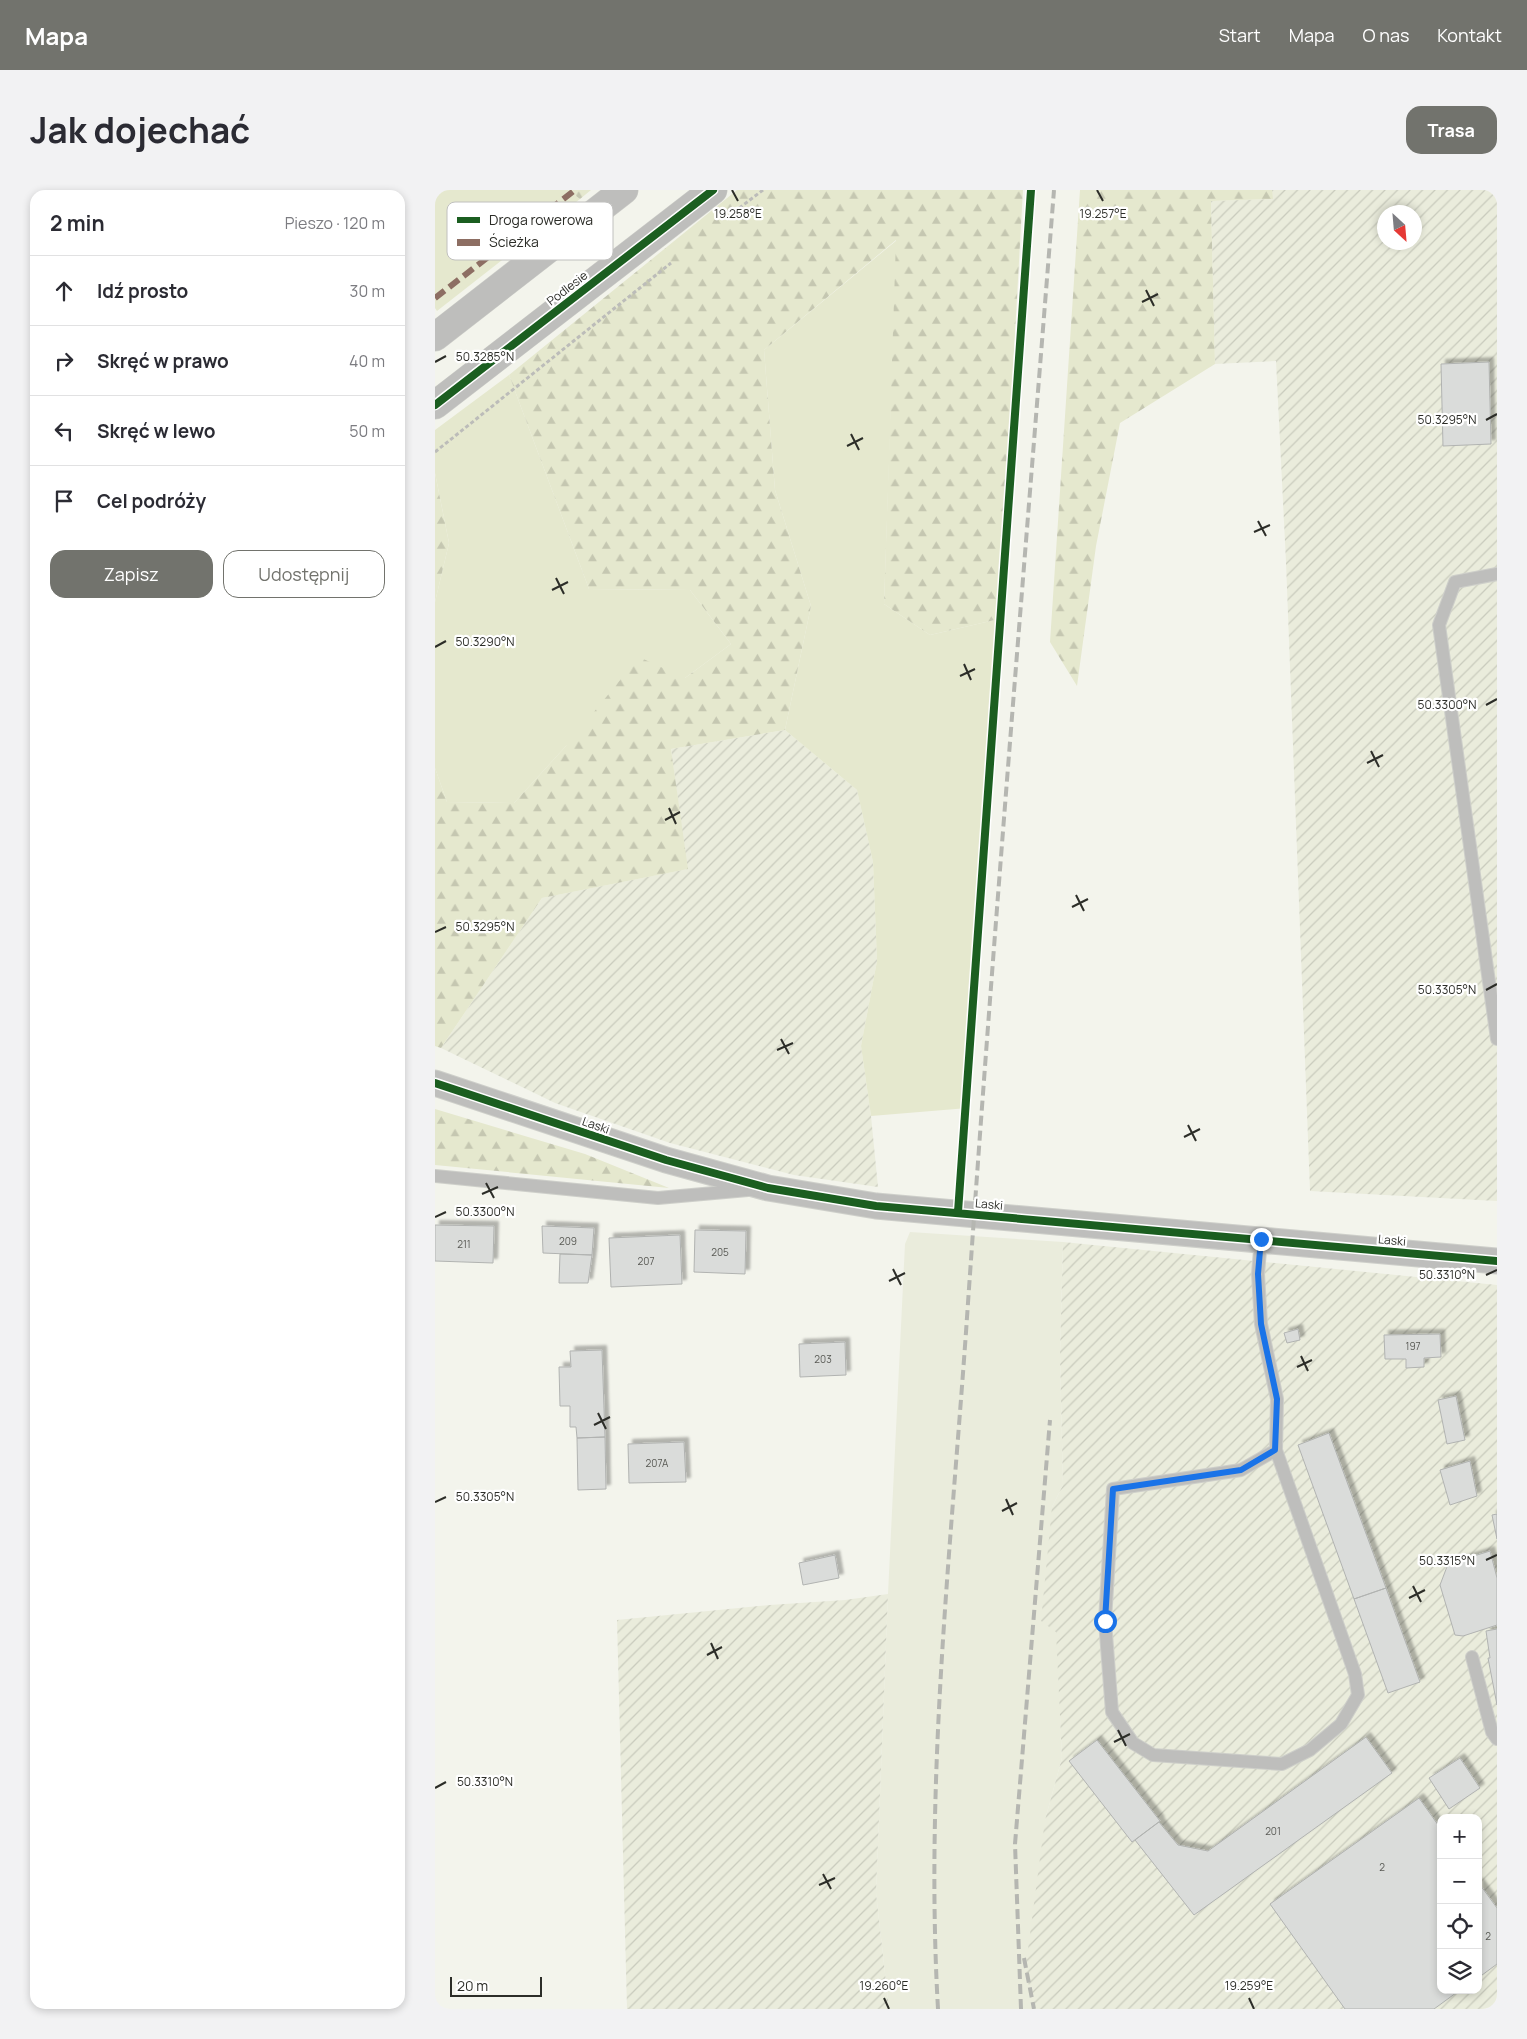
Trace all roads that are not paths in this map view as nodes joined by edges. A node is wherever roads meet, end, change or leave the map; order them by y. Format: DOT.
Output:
graph roads {
  1 [pos="624,190"];
  2 [pos="713,190"];
  3 [pos="609,202"];
  4 [pos="534,260"];
  5 [pos="435,337"];
  6 [pos="435,404"];
  7 [pos="1497,574"];
  8 [pos="1497,1039"];
  9 [pos="435,1083"];
  10 [pos="435,1176"];
  11 [pos="768,1188"];
  12 [pos="1261,1239"];
  13 [pos="1497,1261"];
  14 [pos="1275,1450"];
  15 [pos="1471,1657"];
  16 [pos="1497,1739"];
  1 -- 3 [label="street"];
  2 -- 6 [label="street, Podlesie"];
  4 -- 5 [label="street"];
  7 -- 8 [label="lane"];
  9 -- 11 [label="street, Laski"];
  10 -- 11 [label="lane"];
  11 -- 12 [label="street, Laski"];
  12 -- 13 [label="street, Laski"];
  12 -- 14 [label="lane"];
  14 -- 14 [label="lane"];
  15 -- 16 [label="lane"];
}
